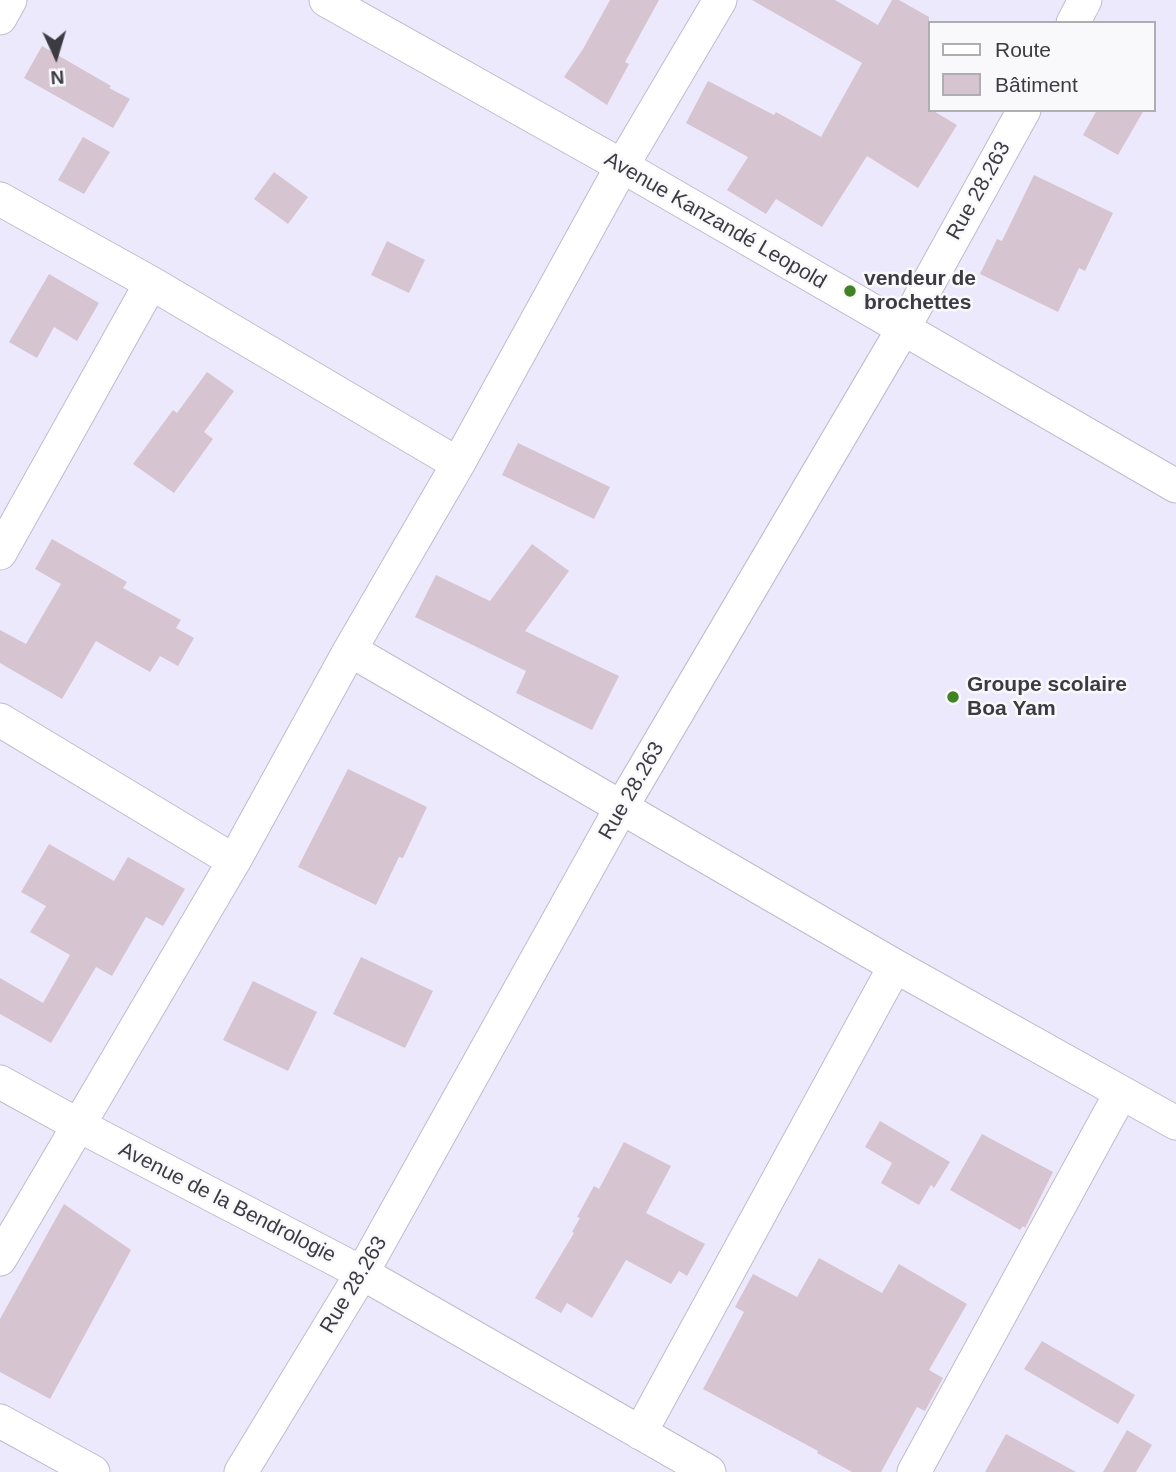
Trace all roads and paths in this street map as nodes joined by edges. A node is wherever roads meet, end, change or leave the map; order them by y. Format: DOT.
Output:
graph roads {
  1 [pos="10,0"];
  2 [pos="326,0"];
  3 [pos="720,0"];
  4 [pos="1085,0"];
  5 [pos="0,18"];
  6 [pos="1074,21"];
  7 [pos="1023,112"];
  8 [pos="622,166"];
  9 [pos="0,199"];
  10 [pos="151,283"];
  11 [pos="903,329"];
  12 [pos="458,464"];
  13 [pos="1176,486"];
  14 [pos="0,553"];
  15 [pos="350,650"];
  16 [pos="0,720"];
  17 [pos="621,808"];
  18 [pos="233,861"];
  19 [pos="895,967"];
  20 [pos="0,1082"];
  21 [pos="1121,1093"];
  22 [pos="1176,1123"];
  23 [pos="78,1125"];
  24 [pos="0,1259"];
  25 [pos="362,1273"];
  26 [pos="0,1421"];
  27 [pos="640,1433"];
  28 [pos="93,1472"];
  29 [pos="241,1472"];
  30 [pos="709,1472"];
  31 [pos="914,1472"];
  1 -- 5 [label="street"];
  2 -- 8 [label="street, Avenue Kanzandé Leopold"];
  3 -- 8 [label="street"];
  4 -- 6 [label="street"];
  7 -- 11 [label="street, Rue 28.263"];
  8 -- 11 [label="street, Avenue Kanzandé Leopold"];
  8 -- 12 [label="street"];
  9 -- 10 [label="street"];
  10 -- 12 [label="street"];
  10 -- 14 [label="street"];
  11 -- 13 [label="street, Avenue Kanzandé Leopold"];
  11 -- 17 [label="street, Rue 28.263"];
  12 -- 15 [label="street"];
  15 -- 17 [label="street"];
  15 -- 18 [label="street"];
  16 -- 18 [label="street"];
  17 -- 19 [label="street"];
  17 -- 25 [label="street, Rue 28.263"];
  18 -- 23 [label="street"];
  19 -- 21 [label="street"];
  19 -- 27 [label="street"];
  20 -- 23 [label="street, Avenue de la Bendrologie"];
  21 -- 22 [label="street"];
  21 -- 31 [label="street"];
  23 -- 24 [label="street"];
  23 -- 25 [label="street, Avenue de la Bendrologie"];
  25 -- 27 [label="street, Avenue de la Bendrologie"];
  25 -- 29 [label="street, Rue 28.263"];
  26 -- 28 [label="street"];
  27 -- 30 [label="street, Avenue de la Bendrologie"];
}
